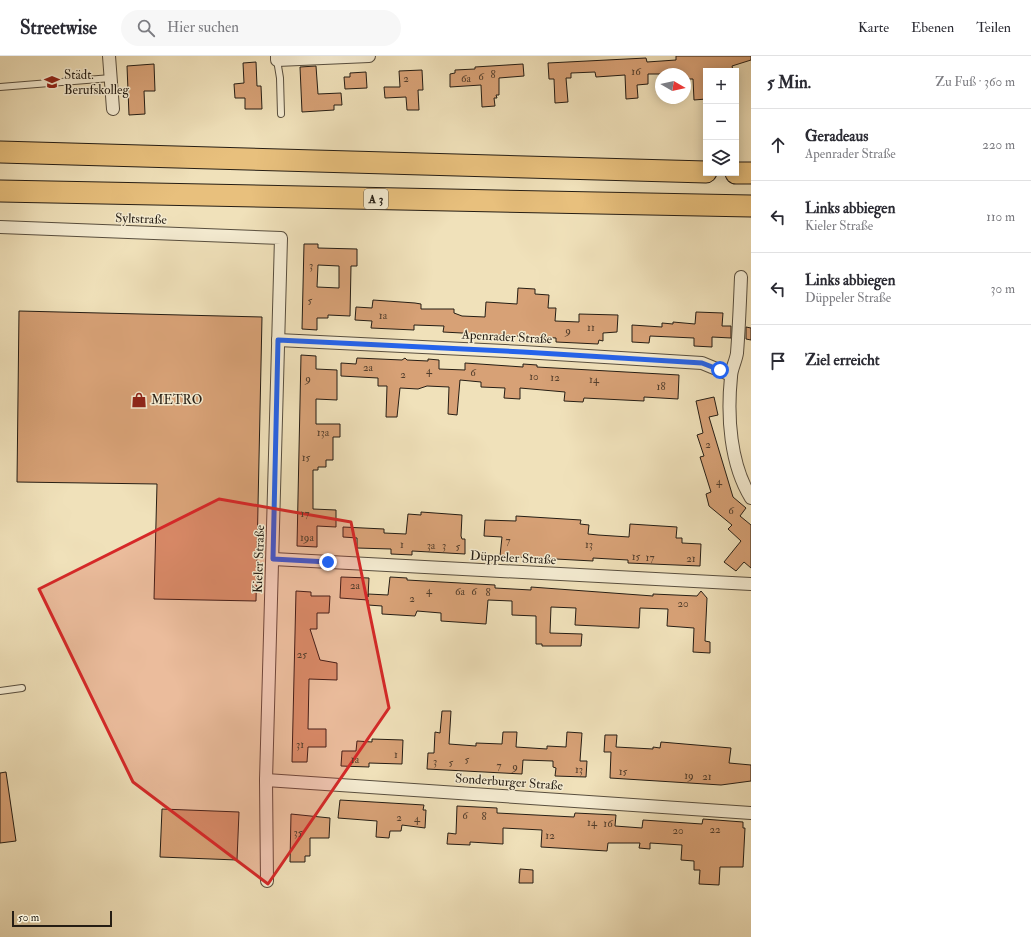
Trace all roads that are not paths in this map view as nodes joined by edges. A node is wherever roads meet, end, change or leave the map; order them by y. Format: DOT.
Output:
graph roads {
  1 [pos="109,56"];
  2 [pos="368,56"];
  3 [pos="277,58"];
  4 [pos="111,78"];
  5 [pos="0,87"];
  6 [pos="113,110"];
  7 [pos="281,114"];
  8 [pos="0,152"];
  9 [pos="703,172"];
  10 [pos="739,173"];
  11 [pos="751,173"];
  12 [pos="0,191"];
  13 [pos="751,206"];
  14 [pos="0,227"];
  15 [pos="281,238"];
  16 [pos="741,277"];
  17 [pos="278,340"];
  18 [pos="730,375"];
  19 [pos="751,498"];
  20 [pos="273,559"];
  21 [pos="751,584"];
  22 [pos="22,688"];
  23 [pos="0,691"];
  24 [pos="266,780"];
  25 [pos="751,813"];
  26 [pos="267,881"];
  1 -- 4 [label="street"];
  2 -- 3 [label="street"];
  3 -- 7 [label="lane"];
  4 -- 5 [label="lane"];
  4 -- 6 [label="street"];
  8 -- 9 [label="highway"];
  10 -- 11 [label="highway"];
  12 -- 13 [label="highway, A 3"];
  14 -- 15 [label="street, Syltstraße"];
  15 -- 17 [label="street, Kieler Straße"];
  16 -- 18 [label="street"];
  17 -- 18 [label="street, Apenrader Straße"];
  17 -- 20 [label="street, Kieler Straße"];
  18 -- 19 [label="street"];
  20 -- 21 [label="street, Düppeler Straße"];
  20 -- 24 [label="street, Kieler Straße"];
  22 -- 23 [label="lane"];
  24 -- 25 [label="street, Sonderburger Straße"];
  24 -- 26 [label="street, Kieler Straße"];
}
